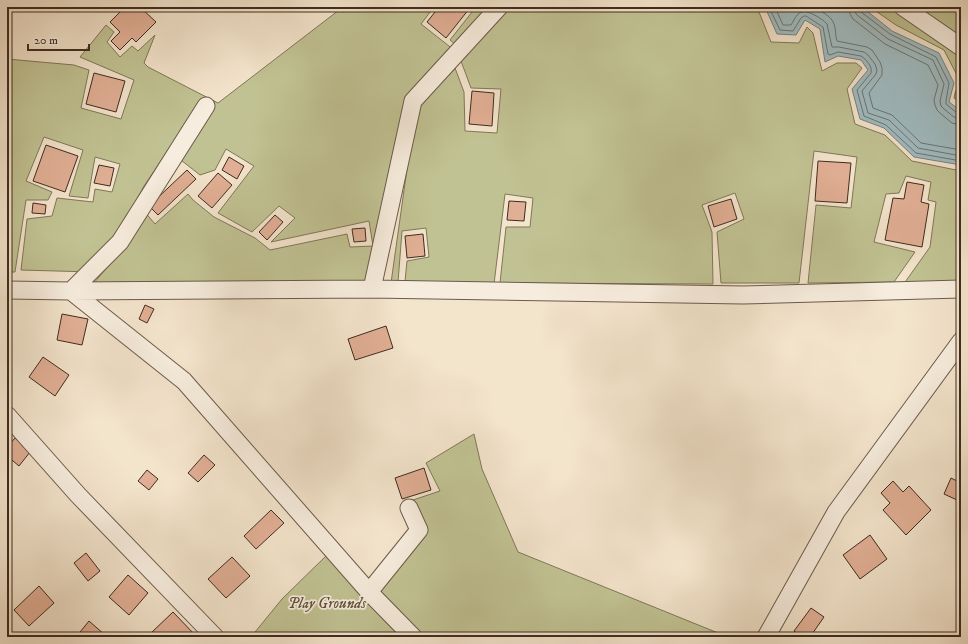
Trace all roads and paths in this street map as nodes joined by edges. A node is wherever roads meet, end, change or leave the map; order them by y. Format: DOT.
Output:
graph roads {
  1 [pos="499,7"];
  2 [pos="903,7"];
  3 [pos="961,47"];
  4 [pos="206,106"];
  5 [pos="372,289"];
  6 [pos="961,289"];
  7 [pos="7,290"];
  8 [pos="71,291"];
  9 [pos="961,341"];
  10 [pos="7,415"];
  11 [pos="409,508"];
  12 [pos="369,592"];
  13 [pos="215,637"];
  14 [pos="413,637"];
  15 [pos="766,637"];
  1 -- 5 [label="street"];
  2 -- 3 [label="street"];
  4 -- 8 [label="street"];
  5 -- 6 [label="street"];
  5 -- 8 [label="street"];
  7 -- 8 [label="street"];
  8 -- 12 [label="street"];
  9 -- 15 [label="street"];
  10 -- 13 [label="street"];
  11 -- 12 [label="street"];
  12 -- 14 [label="street"];
}
